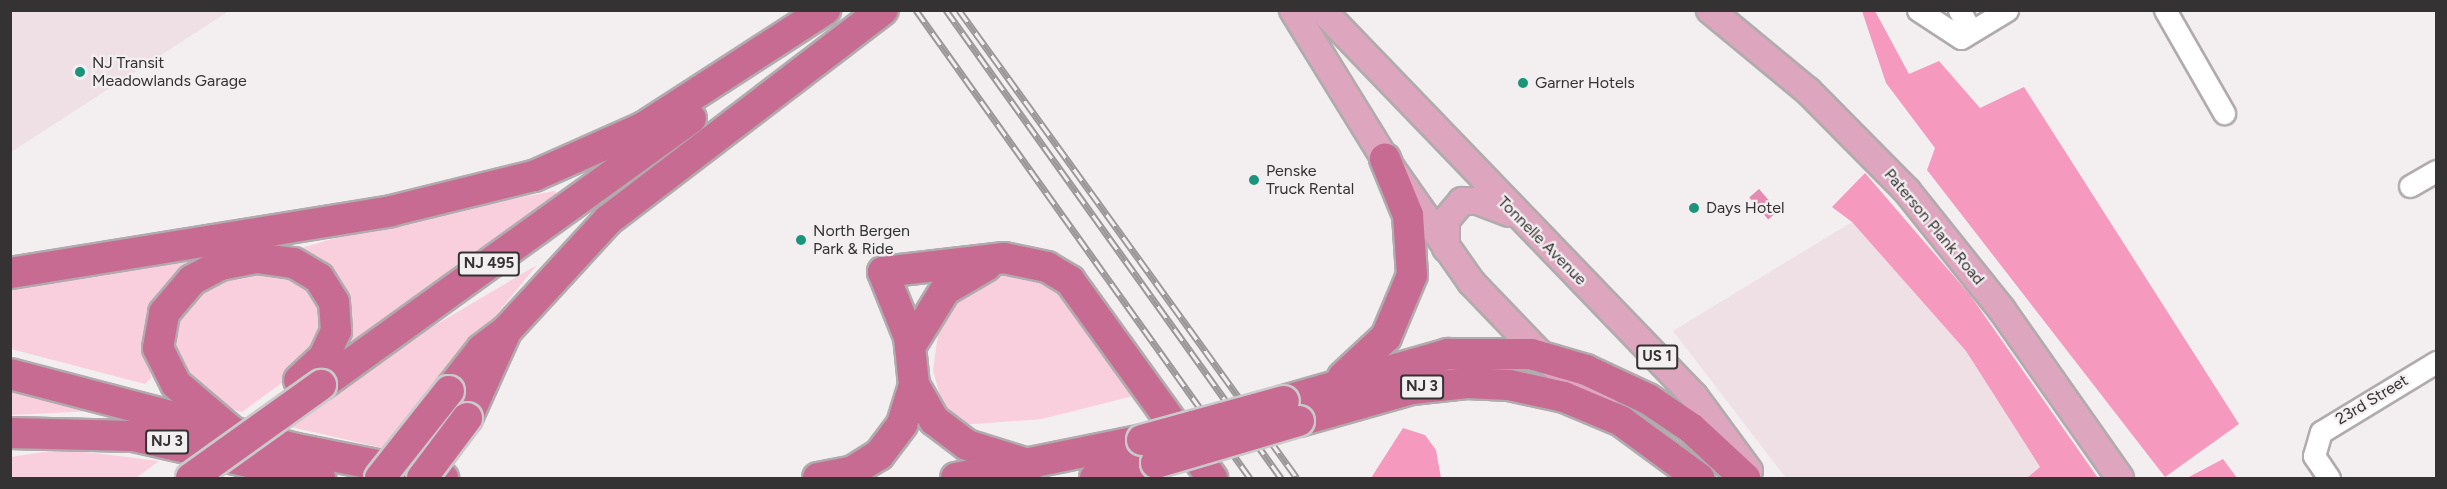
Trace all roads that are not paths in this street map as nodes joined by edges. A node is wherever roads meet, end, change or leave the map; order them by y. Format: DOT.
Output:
graph roads {
  1 [pos="825,10"];
  2 [pos="883,10"];
  3 [pos="1293,10"];
  4 [pos="1322,10"];
  5 [pos="1332,10"];
  6 [pos="1710,10"];
  7 [pos="1918,10"];
  8 [pos="1959,10"];
  9 [pos="2007,10"];
  10 [pos="2165,10"];
  11 [pos="1971,31"];
  12 [pos="1350,42"];
  13 [pos="2224,113"];
  14 [pos="658,146"];
  15 [pos="1385,159"];
  16 [pos="2436,171"];
  17 [pos="2410,186"];
  18 [pos="1518,217"];
  19 [pos="1446,248"];
  20 [pos="1004,258"];
  21 [pos="10,273"];
  22 [pos="887,280"];
  23 [pos="937,300"];
  24 [pos="910,347"];
  25 [pos="1542,356"];
  26 [pos="2436,362"];
  27 [pos="10,374"];
  28 [pos="310,382"];
  29 [pos="914,385"];
  30 [pos="461,402"];
  31 [pos="1298,405"];
  32 [pos="1621,421"];
  33 [pos="230,430"];
  34 [pos="10,433"];
  35 [pos="1149,451"];
  36 [pos="1031,465"];
  37 [pos="180,478"];
  38 [pos="191,478"];
  39 [pos="320,478"];
  40 [pos="380,478"];
  41 [pos="403,478"];
  42 [pos="422,478"];
  43 [pos="443,478"];
  44 [pos="818,478"];
  45 [pos="956,478"];
  46 [pos="1095,478"];
  47 [pos="1212,478"];
  48 [pos="1699,478"];
  49 [pos="1745,478"];
  50 [pos="1755,478"];
  51 [pos="2120,478"];
  52 [pos="2328,478"];
  1 -- 14 [label="highway"];
  2 -- 14 [label="highway, NJ 495"];
  3 -- 15 [label="main road"];
  4 -- 12 [label="main road, Tonnelle Avenue / US 1"];
  5 -- 12 [label="main road"];
  6 -- 51 [label="main road, Paterson Plank Road"];
  7 -- 11 [label="street"];
  8 -- 11 [label="street"];
  9 -- 11 [label="street"];
  10 -- 13 [label="street"];
  12 -- 18 [label="main road, Tonnelle Avenue / US 1"];
  14 -- 21 [label="highway"];
  14 -- 28 [label="highway, NJ 495"];
  14 -- 30 [label="highway, NJ 495"];
  15 -- 19 [label="main road"];
  15 -- 31 [label="highway"];
  16 -- 17 [label="street"];
  18 -- 19 [label="main road"];
  18 -- 50 [label="main road, Tonnelle Avenue / US 1"];
  19 -- 25 [label="main road"];
  20 -- 22 [label="highway"];
  20 -- 23 [label="highway"];
  20 -- 47 [label="highway"];
  22 -- 23 [label="highway"];
  22 -- 24 [label="highway"];
  23 -- 24 [label="highway"];
  24 -- 29 [label="highway"];
  25 -- 31 [label="highway, NJ 3"];
  25 -- 32 [label="main road"];
  25 -- 49 [label="highway, NJ 3"];
  26 -- 52 [label="street, 23rd Street"];
  27 -- 33 [label="highway, NJ 3"];
  28 -- 33 [label="highway"];
  28 -- 37 [label="highway"];
  28 -- 38 [label="highway, NJ 495, bridge"];
  29 -- 36 [label="highway"];
  29 -- 44 [label="highway"];
  30 -- 40 [label="highway, bridge"];
  30 -- 41 [label="highway"];
  30 -- 42 [label="highway, bridge"];
  31 -- 32 [label="highway, NJ 3"];
  31 -- 35 [label="highway, NJ 3, bridge"];
  32 -- 48 [label="highway"];
  33 -- 43 [label="highway, NJ 3"];
  34 -- 39 [label="highway, NJ 3"];
  35 -- 36 [label="highway, NJ 3"];
  35 -- 46 [label="highway, NJ 3"];
  36 -- 45 [label="highway, NJ 3"];
}
